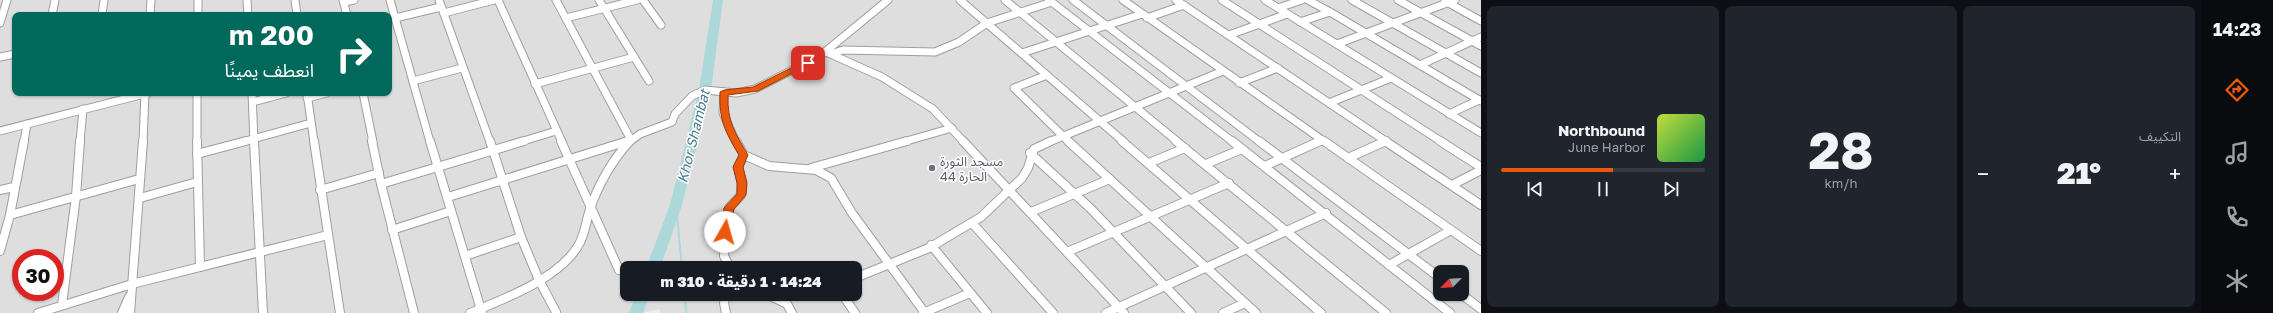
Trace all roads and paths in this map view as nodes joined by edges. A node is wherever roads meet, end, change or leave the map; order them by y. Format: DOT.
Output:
graph roads {
  1 [pos="7,0"];
  2 [pos="55,0"];
  3 [pos="104,0"];
  4 [pos="151,0"];
  5 [pos="198,0"];
  6 [pos="247,0"];
  7 [pos="295,0"];
  8 [pos="354,0"];
  9 [pos="390,0"];
  10 [pos="494,0"];
  11 [pos="498,0"];
  12 [pos="556,0"];
  13 [pos="598,0"];
  14 [pos="637,0"];
  15 [pos="643,0"];
  16 [pos="888,0"];
  17 [pos="960,0"];
  18 [pos="1005,0"];
  19 [pos="1123,0"];
  20 [pos="1176,0"];
  21 [pos="1222,0"];
  22 [pos="1265,0"];
  23 [pos="1302,0"];
  24 [pos="1308,0"];
  25 [pos="1352,0"];
  26 [pos="1398,0"];
  27 [pos="1455,0"];
  28 [pos="344,1"];
  29 [pos="1074,1"];
  30 [pos="1444,1"];
  31 [pos="1053,3"];
  32 [pos="1184,5"];
  33 [pos="441,7"];
  34 [pos="603,8"];
  35 [pos="1278,8"];
  36 [pos="53,12"];
  37 [pos="102,12"];
  38 [pos="150,12"];
  39 [pos="198,12"];
  40 [pos="248,12"];
  41 [pos="297,12"];
  42 [pos="346,12"];
  43 [pos="1020,12"];
  44 [pos="1330,12"];
  45 [pos="1420,12"];
  46 [pos="1287,14"];
  47 [pos="1145,16"];
  48 [pos="395,18"];
  49 [pos="566,18"];
  50 [pos="1,19"];
  51 [pos="1481,21"];
  52 [pos="1300,22"];
  53 [pos="1392,22"];
  54 [pos="986,23"];
  55 [pos="1259,24"];
  56 [pos="661,25"];
  57 [pos="1106,26"];
  58 [pos="1089,31"];
  59 [pos="1365,33"];
  60 [pos="1229,36"];
  61 [pos="1481,37"];
  62 [pos="1472,41"];
  63 [pos="1056,42"];
  64 [pos="1337,44"];
  65 [pos="1481,46"];
  66 [pos="828,53"];
  67 [pos="1022,53"];
  68 [pos="1447,53"];
  69 [pos="12,55"];
  70 [pos="0,57"];
  71 [pos="634,57"];
  72 [pos="1420,65"];
  73 [pos="462,68"];
  74 [pos="592,68"];
  75 [pos="1278,68"];
  76 [pos="1223,71"];
  77 [pos="1481,73"];
  78 [pos="1047,75"];
  79 [pos="1391,78"];
  80 [pos="413,81"];
  81 [pos="649,81"];
  82 [pos="1239,82"];
  83 [pos="535,84"];
  84 [pos="1186,86"];
  85 [pos="1361,90"];
  86 [pos="724,92"];
  87 [pos="1168,93"];
  88 [pos="134,96"];
  89 [pos="146,96"];
  90 [pos="197,96"];
  91 [pos="307,96"];
  92 [pos="364,96"];
  93 [pos="253,97"];
  94 [pos="1480,101"];
  95 [pos="1329,102"];
  96 [pos="1134,106"];
  97 [pos="83,109"];
  98 [pos="1450,114"];
  99 [pos="1099,120"];
  100 [pos="310,123"];
  101 [pos="27,124"];
  102 [pos="952,128"];
  103 [pos="0,131"];
  104 [pos="556,131"];
  105 [pos="1481,134"];
  106 [pos="1062,136"];
  107 [pos="254,139"];
  108 [pos="631,140"];
  109 [pos="1322,140"];
  110 [pos="1386,141"];
  111 [pos="1185,148"];
  112 [pos="1242,148"];
  113 [pos="492,151"];
  114 [pos="1030,153"];
  115 [pos="197,154"];
  116 [pos="744,155"];
  117 [pos="1284,158"];
  118 [pos="1348,158"];
  119 [pos="569,159"];
  120 [pos="1149,163"];
  121 [pos="1206,164"];
  122 [pos="1265,166"];
  123 [pos="438,167"];
  124 [pos="808,169"];
  125 [pos="1481,169"];
  126 [pos="379,173"];
  127 [pos="1110,178"];
  128 [pos="139,179"];
  129 [pos="504,180"];
  130 [pos="197,182"];
  131 [pos="1229,183"];
  132 [pos="381,184"];
  133 [pos="1452,185"];
  134 [pos="14,187"];
  135 [pos="0,190"];
  136 [pos="320,190"];
  137 [pos="1009,190"];
  138 [pos="1074,194"];
  139 [pos="76,196"];
  140 [pos="448,197"];
  141 [pos="140,198"];
  142 [pos="1191,199"];
  143 [pos="1481,205"];
  144 [pos="590,206"];
  145 [pos="451,211"];
  146 [pos="1031,212"];
  147 [pos="1326,213"];
  148 [pos="10,215"];
  149 [pos="1152,217"];
  150 [pos="974,224"];
  151 [pos="392,230"];
  152 [pos="1451,230"];
  153 [pos="1287,232"];
  154 [pos="1112,233"];
  155 [pos="328,235"];
  156 [pos="521,237"];
  157 [pos="931,245"];
  158 [pos="1248,249"];
  159 [pos="0,250"];
  160 [pos="1481,251"];
  161 [pos="1067,252"];
  162 [pos="261,253"];
  163 [pos="1409,254"];
  164 [pos="465,256"];
  165 [pos="726,261"];
  166 [pos="890,264"];
  167 [pos="1388,265"];
  168 [pos="200,267"];
  169 [pos="1207,267"];
  170 [pos="619,270"];
  171 [pos="1433,273"];
  172 [pos="862,275"];
  173 [pos="539,280"];
  174 [pos="132,287"];
  175 [pos="1164,287"];
  176 [pos="970,293"];
  177 [pos="1469,300"];
  178 [pos="724,301"];
  179 [pos="781,301"];
  180 [pos="847,301"];
  181 [pos="1245,303"];
  182 [pos="62,305"];
  183 [pos="1481,309"];
  184 [pos="1121,310"];
  185 [pos="481,311"];
  186 [pos="556,312"];
  187 [pos="38,313"];
  188 [pos="122,313"];
  189 [pos="130,313"];
  190 [pos="263,313"];
  191 [pos="340,313"];
  192 [pos="414,313"];
  193 [pos="470,313"];
  194 [pos="726,313"];
  195 [pos="792,313"];
  196 [pos="855,313"];
  197 [pos="924,313"];
  198 [pos="987,313"];
  199 [pos="1053,313"];
  200 [pos="1106,313"];
  201 [pos="1191,313"];
  202 [pos="1223,313"];
  203 [pos="1256,313"];
  204 [pos="1321,313"];
  205 [pos="1386,313"];
  206 [pos="1450,313"];
  1 -- 50 [label="street"];
  2 -- 36 [label="street"];
  3 -- 37 [label="street"];
  4 -- 38 [label="street"];
  5 -- 39 [label="street"];
  6 -- 40 [label="street"];
  7 -- 41 [label="street"];
  8 -- 28 [label="street"];
  9 -- 48 [label="street"];
  10 -- 33 [label="street"];
  11 -- 83 [label="street"];
  12 -- 49 [label="street"];
  13 -- 34 [label="street"];
  14 -- 34 [label="street"];
  15 -- 56 [label="street"];
  16 -- 66 [label="street"];
  17 -- 54 [label="street"];
  18 -- 43 [label="street"];
  19 -- 47 [label="street"];
  20 -- 32 [label="street"];
  21 -- 55 [label="street"];
  22 -- 35 [label="street"];
  23 -- 35 [label="street"];
  24 -- 44 [label="street"];
  25 -- 53 [label="street"];
  26 -- 45 [label="street"];
  27 -- 30 [label="street"];
  28 -- 42 [label="street"];
  29 -- 31 [label="street"];
  29 -- 57 [label="street"];
  30 -- 45 [label="street"];
  30 -- 51 [label="street"];
  31 -- 43 [label="street"];
  31 -- 58 [label="street"];
  32 -- 47 [label="street"];
  32 -- 60 [label="street"];
  33 -- 48 [label="street"];
  33 -- 73 [label="street"];
  34 -- 49 [label="street"];
  34 -- 71 [label="street"];
  35 -- 46 [label="street"];
  43 -- 54 [label="street"];
  43 -- 63 [label="street"];
  44 -- 52 [label="street"];
  44 -- 59 [label="street"];
  45 -- 53 [label="street"];
  45 -- 62 [label="street"];
  46 -- 52 [label="street"];
  46 -- 55 [label="street"];
  47 -- 57 [label="street"];
  47 -- 76 [label="street"];
  48 -- 80 [label="street"];
  49 -- 74 [label="street"];
  52 -- 64 [label="street"];
  53 -- 59 [label="street"];
  53 -- 68 [label="street"];
  54 -- 66 [label="street"];
  54 -- 67 [label="street"];
  55 -- 60 [label="street"];
  55 -- 85 [label="street"];
  57 -- 58 [label="street"];
  57 -- 84 [label="street"];
  58 -- 63 [label="street"];
  58 -- 87 [label="street"];
  59 -- 64 [label="street"];
  59 -- 72 [label="street"];
  60 -- 75 [label="street"];
  61 -- 62 [label="street"];
  62 -- 65 [label="street"];
  62 -- 68 [label="street"];
  63 -- 67 [label="street"];
  63 -- 96 [label="street"];
  64 -- 79 [label="street"];
  66 -- 86 [label="street"];
  66 -- 102 [label="street"];
  67 -- 78 [label="street"];
  68 -- 72 [label="street"];
  68 -- 77 [label="street"];
  69 -- 70 [label="street"];
  71 -- 74 [label="street"];
  71 -- 81 [label="street"];
  72 -- 94 [label="street"];
  73 -- 80 [label="street"];
  73 -- 113 [label="street"];
  74 -- 83 [label="street"];
  74 -- 108 [label="street"];
  75 -- 82 [label="street"];
  75 -- 95 [label="street"];
  76 -- 82 [label="street"];
  76 -- 84 [label="street"];
  78 -- 99 [label="street"];
  78 -- 106 [label="street"];
  79 -- 85 [label="street"];
  79 -- 98 [label="street"];
  80 -- 123 [label="street"];
  82 -- 109 [label="street"];
  83 -- 104 [label="street"];
  84 -- 87 [label="street"];
  84 -- 117 [label="street"];
  85 -- 95 [label="street"];
  85 -- 125 [label="street"];
  86 -- 108 [label="street"];
  86 -- 116 [label="street"];
  87 -- 96 [label="street"];
  87 -- 112 [label="street"];
  88 -- 97 [label="street"];
  89 -- 128 [label="street"];
  90 -- 115 [label="street"];
  91 -- 100 [label="street"];
  92 -- 126 [label="street"];
  93 -- 107 [label="street"];
  94 -- 98 [label="street"];
  95 -- 110 [label="street"];
  96 -- 99 [label="street"];
  96 -- 111 [label="street"];
  97 -- 101 [label="street"];
  97 -- 139 [label="street"];
  98 -- 105 [label="street"];
  99 -- 106 [label="street"];
  99 -- 120 [label="street"];
  100 -- 107 [label="street"];
  100 -- 136 [label="street"];
  101 -- 103 [label="street"];
  101 -- 134 [label="street"];
  102 -- 124 [label="street"];
  102 -- 137 [label="street"];
  104 -- 113 [label="street"];
  104 -- 119 [label="street"];
  106 -- 114 [label="street"];
  106 -- 127 [label="street"];
  107 -- 115 [label="street"];
  107 -- 162 [label="street"];
  108 -- 119 [label="street"];
  108 -- 144 [label="street"];
  109 -- 117 [label="street"];
  109 -- 118 [label="street"];
  110 -- 118 [label="street"];
  110 -- 133 [label="street"];
  111 -- 120 [label="street"];
  111 -- 121 [label="street"];
  112 -- 121 [label="street"];
  112 -- 122 [label="street"];
  113 -- 123 [label="street"];
  113 -- 129 [label="street"];
  114 -- 137 [label="street"];
  114 -- 138 [label="street"];
  115 -- 130 [label="street"];
  116 -- 124 [label="street"];
  116 -- 165 [label="street"];
  117 -- 122 [label="street"];
  117 -- 163 [label="street"];
  118 -- 152 [label="street"];
  119 -- 129 [label="street"];
  119 -- 144 [label="street"];
  120 -- 142 [label="street"];
  121 -- 131 [label="street"];
  122 -- 147 [label="street"];
  123 -- 132 [label="street"];
  123 -- 140 [label="street"];
  124 -- 166 [label="street"];
  125 -- 133 [label="street"];
  126 -- 132 [label="street"];
  126 -- 136 [label="street"];
  127 -- 138 [label="street"];
  127 -- 149 [label="street"];
  128 -- 139 [label="street"];
  128 -- 141 [label="street"];
  129 -- 140 [label="street"];
  129 -- 156 [label="street"];
  130 -- 141 [label="street"];
  130 -- 168 [label="street"];
  131 -- 142 [label="street"];
  131 -- 153 [label="street"];
  132 -- 151 [label="street"];
  133 -- 143 [label="street"];
  134 -- 135 [label="street"];
  134 -- 148 [label="street"];
  136 -- 155 [label="street"];
  137 -- 146 [label="street"];
  137 -- 150 [label="street"];
  138 -- 146 [label="street"];
  138 -- 154 [label="street"];
  139 -- 148 [label="street"];
  139 -- 182 [label="street"];
  140 -- 145 [label="street"];
  141 -- 174 [label="street"];
  142 -- 149 [label="street"];
  142 -- 158 [label="street"];
  144 -- 170 [label="street"];
  144 -- 173 [label="street"];
  145 -- 151 [label="street"];
  145 -- 164 [label="street"];
  146 -- 161 [label="street"];
  147 -- 153 [label="street"];
  147 -- 167 [label="street"];
  148 -- 159 [label="street"];
  149 -- 154 [label="street"];
  149 -- 169 [label="street"];
  150 -- 157 [label="street"];
  150 -- 199 [label="street"];
  151 -- 192 [label="street"];
  152 -- 160 [label="street"];
  152 -- 163 [label="street"];
  153 -- 158 [label="street"];
  153 -- 205 [label="street"];
  154 -- 161 [label="street"];
  154 -- 175 [label="street"];
  155 -- 162 [label="street"];
  155 -- 191 [label="street"];
  156 -- 164 [label="street"];
  156 -- 173 [label="street"];
  157 -- 166 [label="street"];
  157 -- 176 [label="street"];
  158 -- 169 [label="street"];
  158 -- 204 [label="street"];
  161 -- 184 [label="street"];
  162 -- 168 [label="street"];
  162 -- 190 [label="street"];
  163 -- 167 [label="street"];
  163 -- 171 [label="street"];
  164 -- 185 [label="street"];
  166 -- 172 [label="street"];
  166 -- 197 [label="street"];
  167 -- 206 [label="street"];
  168 -- 174 [label="street"];
  169 -- 175 [label="street"];
  169 -- 181 [label="street"];
  173 -- 185 [label="street"];
  173 -- 186 [label="street"];
  174 -- 182 [label="street"];
  174 -- 188 [label="street"];
  174 -- 189 [label="street"];
  175 -- 184 [label="street"];
  175 -- 201 [label="street"];
  176 -- 197 [label="street"];
  176 -- 198 [label="street"];
  177 -- 183 [label="street"];
  178 -- 194 [label="street"];
  179 -- 195 [label="street"];
  180 -- 196 [label="street"];
  181 -- 202 [label="street"];
  181 -- 203 [label="street"];
  182 -- 187 [label="street"];
  184 -- 200 [label="street"];
  185 -- 193 [label="street"];
}
